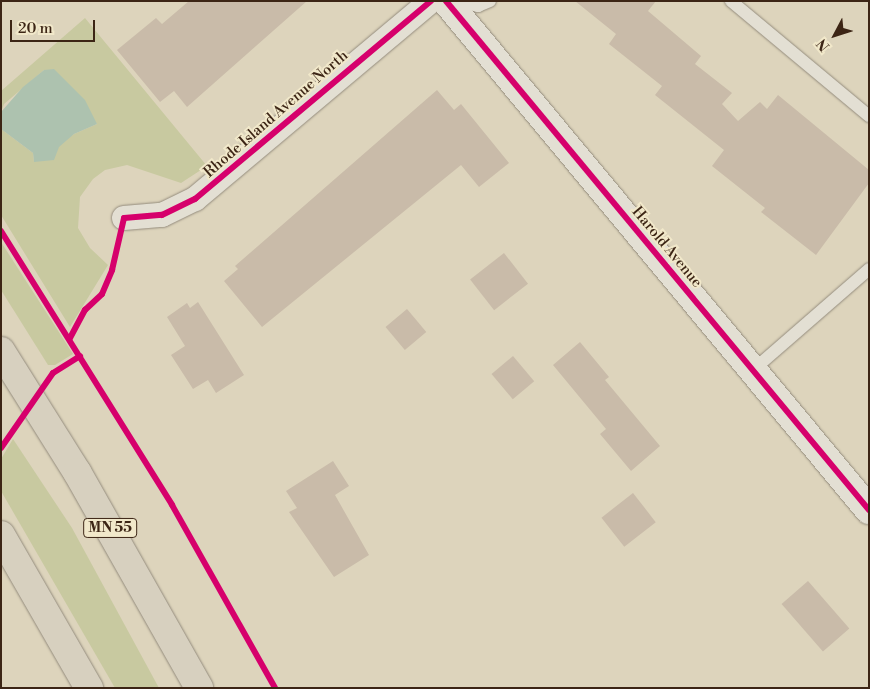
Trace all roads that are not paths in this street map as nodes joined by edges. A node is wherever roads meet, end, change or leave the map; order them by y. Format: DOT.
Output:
graph roads {
  1 [pos="431,1"];
  2 [pos="446,1"];
  3 [pos="458,1"];
  4 [pos="490,1"];
  5 [pos="732,1"];
  6 [pos="869,116"];
  7 [pos="124,218"];
  8 [pos="869,269"];
  9 [pos="6,368"];
  10 [pos="753,370"];
  11 [pos="869,510"];
  12 [pos="1,535"];
  13 [pos="89,688"];
  14 [pos="199,688"];
  1 -- 7 [label="street, Rhode Island Avenue North"];
  2 -- 10 [label="street, Harold Avenue"];
  3 -- 4 [label="lane"];
  5 -- 6 [label="lane"];
  8 -- 10 [label="lane"];
  9 -- 14 [label="highway, MN 55"];
  10 -- 11 [label="street, Harold Avenue"];
  12 -- 13 [label="highway"];
}
